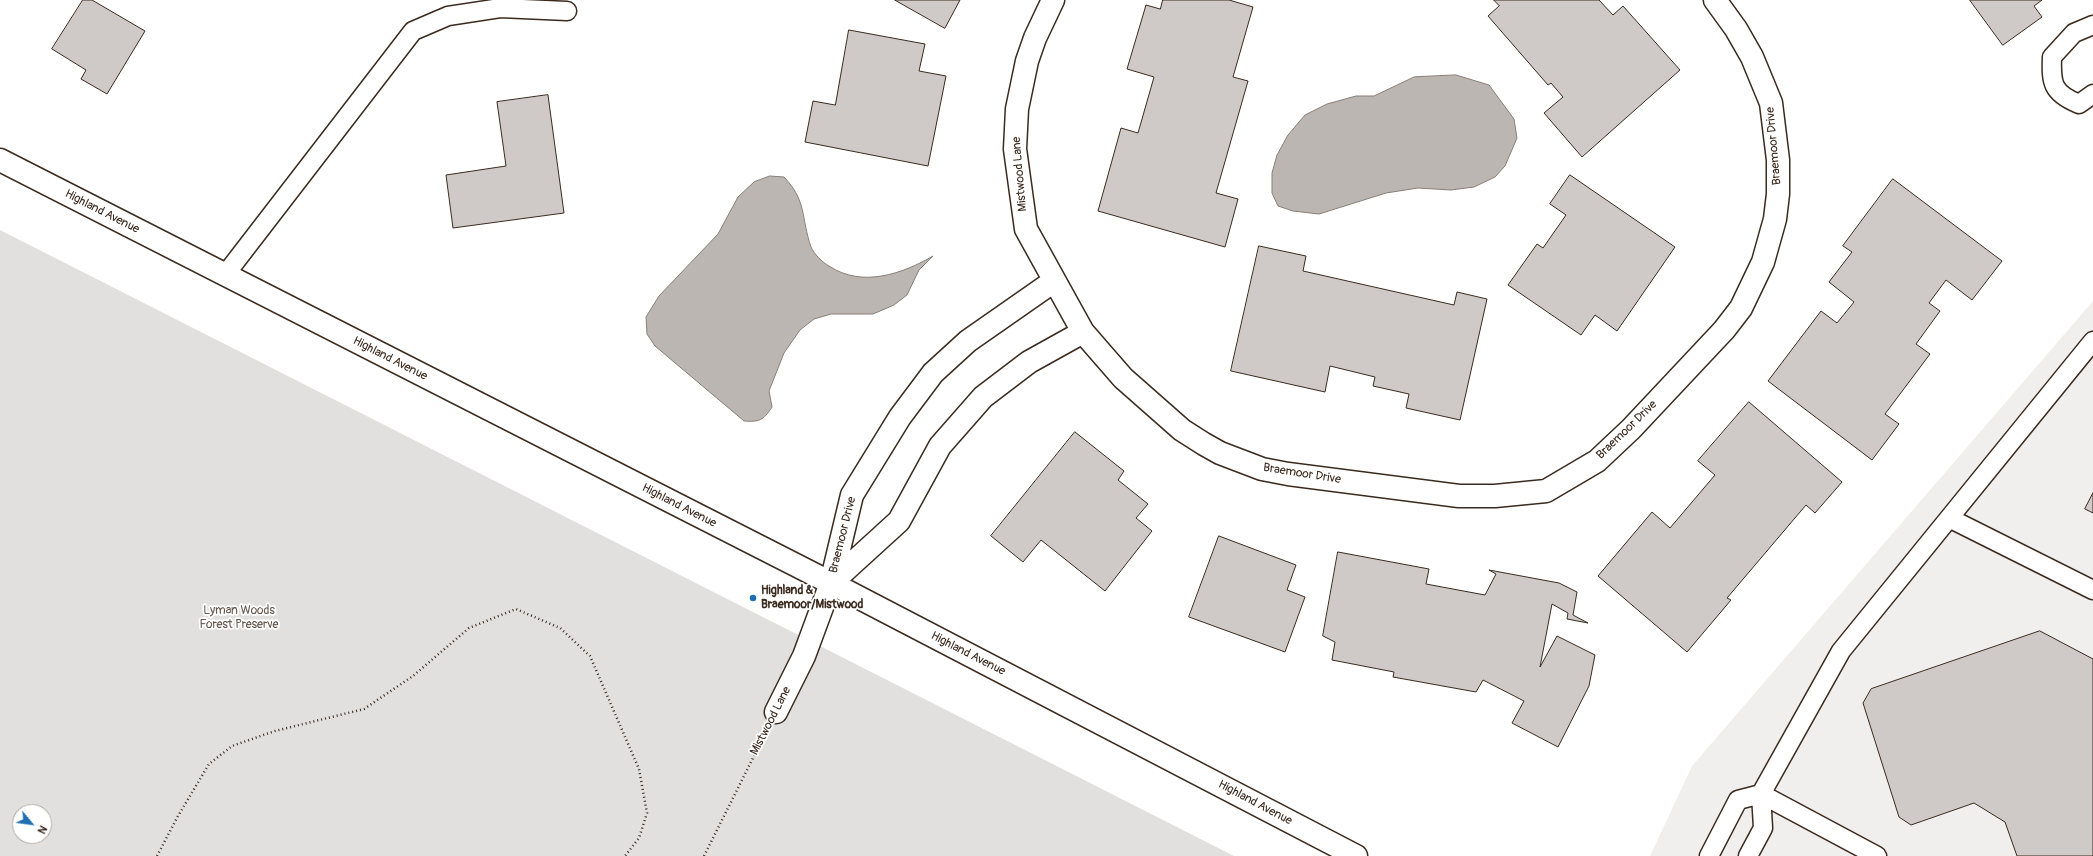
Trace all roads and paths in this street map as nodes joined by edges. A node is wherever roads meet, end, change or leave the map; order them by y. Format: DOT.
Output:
graph roads {
  1 [pos="1052,0"];
  2 [pos="1715,0"];
  3 [pos="568,11"];
  4 [pos="2093,25"];
  5 [pos="2093,94"];
  6 [pos="0,160"];
  7 [pos="225,275"];
  8 [pos="1059,289"];
  9 [pos="1083,332"];
  10 [pos="2093,341"];
  11 [pos="1949,518"];
  12 [pos="831,583"];
  13 [pos="2093,590"];
  14 [pos="776,712"];
  15 [pos="1761,794"];
  16 [pos="157,856"];
  17 [pos="625,856"];
  18 [pos="704,856"];
  19 [pos="1356,856"];
  20 [pos="1709,856"];
  21 [pos="1748,856"];
  22 [pos="1877,856"];
  1 -- 8 [label="street, Mistwood Lane"];
  2 -- 9 [label="street, Braemoor Drive"];
  3 -- 7 [label="lane"];
  4 -- 5 [label="lane"];
  6 -- 7 [label="street, Highland Avenue"];
  7 -- 12 [label="street, Highland Avenue"];
  8 -- 9 [label="street, Braemoor Drive"];
  8 -- 12 [label="street, Braemoor Drive"];
  9 -- 12 [label="street, Braemoor Drive"];
  10 -- 11 [label="lane"];
  11 -- 13 [label="lane"];
  11 -- 15 [label="lane"];
  12 -- 14 [label="street, Mistwood Lane"];
  12 -- 19 [label="street, Highland Avenue"];
  14 -- 18 [label="path, Mistwood Lane"];
  15 -- 20 [label="lane"];
  15 -- 21 [label="lane"];
  15 -- 22 [label="lane"];
  16 -- 17 [label="path"];
}
